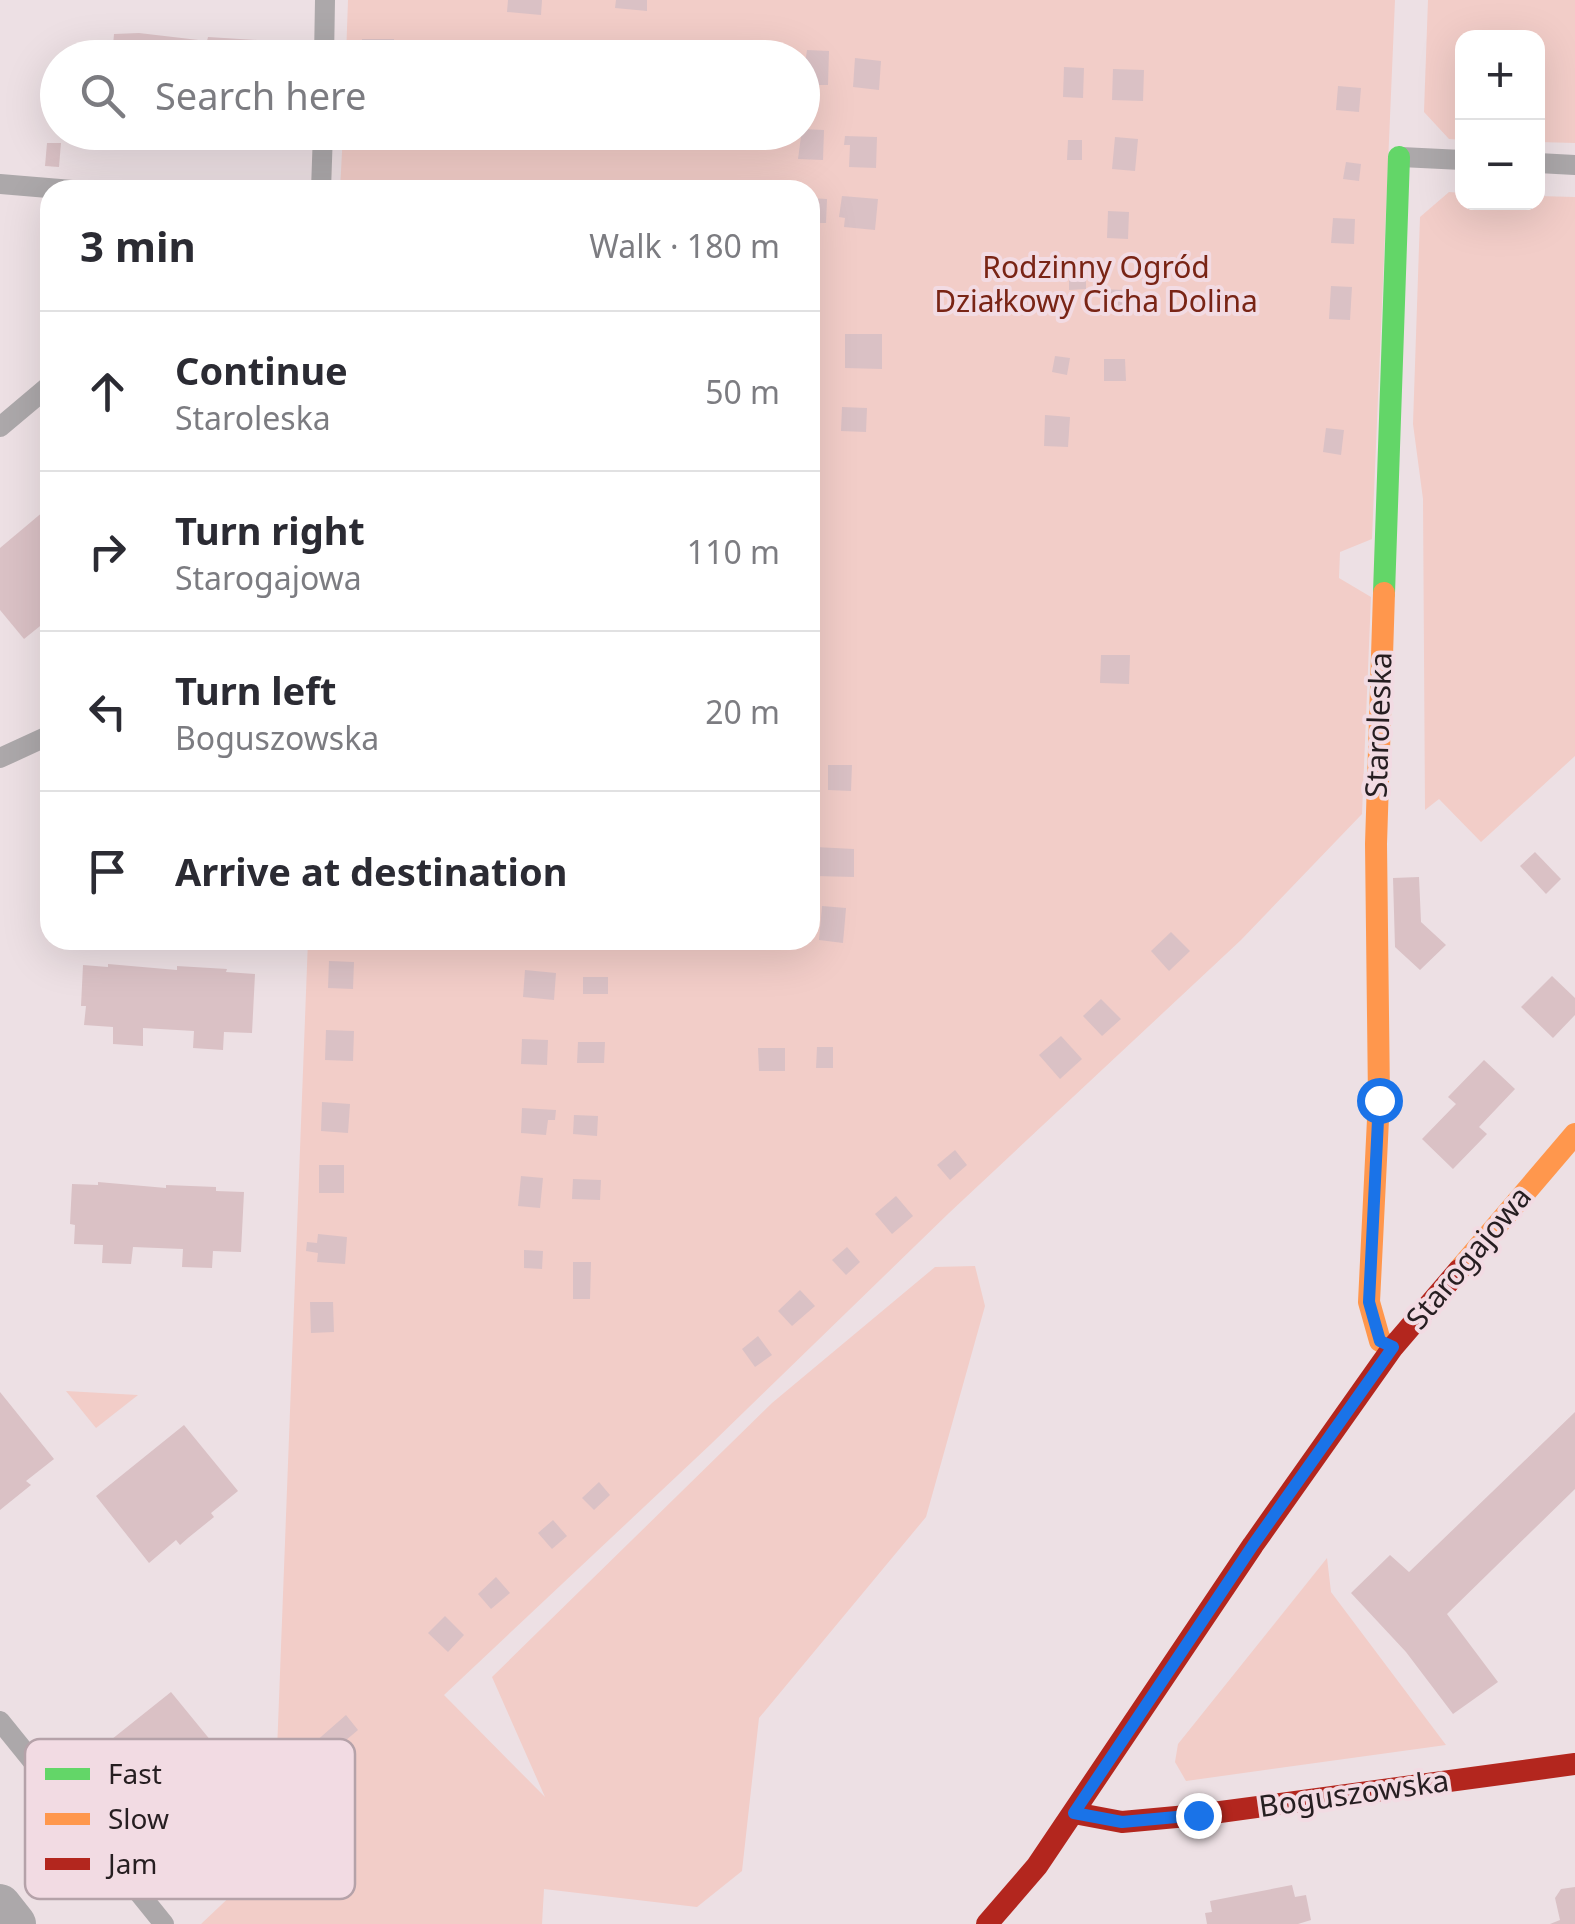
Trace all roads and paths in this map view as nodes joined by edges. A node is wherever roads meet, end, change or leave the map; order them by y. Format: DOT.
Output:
graph roads {
  1 [pos="326,0"];
  2 [pos="325,40"];
  3 [pos="323,150"];
  4 [pos="1399,157"];
  5 [pos="1455,160"];
  6 [pos="1545,163"];
  7 [pos="1575,165"];
  8 [pos="322,180"];
  9 [pos="0,184"];
  10 [pos="40,187"];
  11 [pos="40,393"];
  12 [pos="0,427"];
  13 [pos="40,740"];
  14 [pos="0,758"];
  15 [pos="1575,1134"];
  16 [pos="1393,1347"];
  17 [pos="0,1721"];
  18 [pos="25,1752"];
  19 [pos="1575,1764"];
  20 [pos="1074,1813"];
  21 [pos="144,1899"];
  22 [pos="0,1905"];
  23 [pos="15,1924"];
  24 [pos="164,1924"];
  25 [pos="987,1924"];
  1 -- 2 [label="lane"];
  3 -- 8 [label="lane"];
  4 -- 5 [label="lane, Staroleska"];
  4 -- 16 [label="street, Staroleska"];
  6 -- 7 [label="lane"];
  9 -- 10 [label="lane"];
  11 -- 12 [label="lane"];
  13 -- 14 [label="lane"];
  15 -- 16 [label="street, Starogajowa"];
  16 -- 20 [label="street, Starogajowa"];
  17 -- 18 [label="lane"];
  19 -- 20 [label="street, Boguszowska"];
  20 -- 25 [label="street, Starogajowa"];
  21 -- 24 [label="lane"];
  22 -- 23 [label="street"];
}
